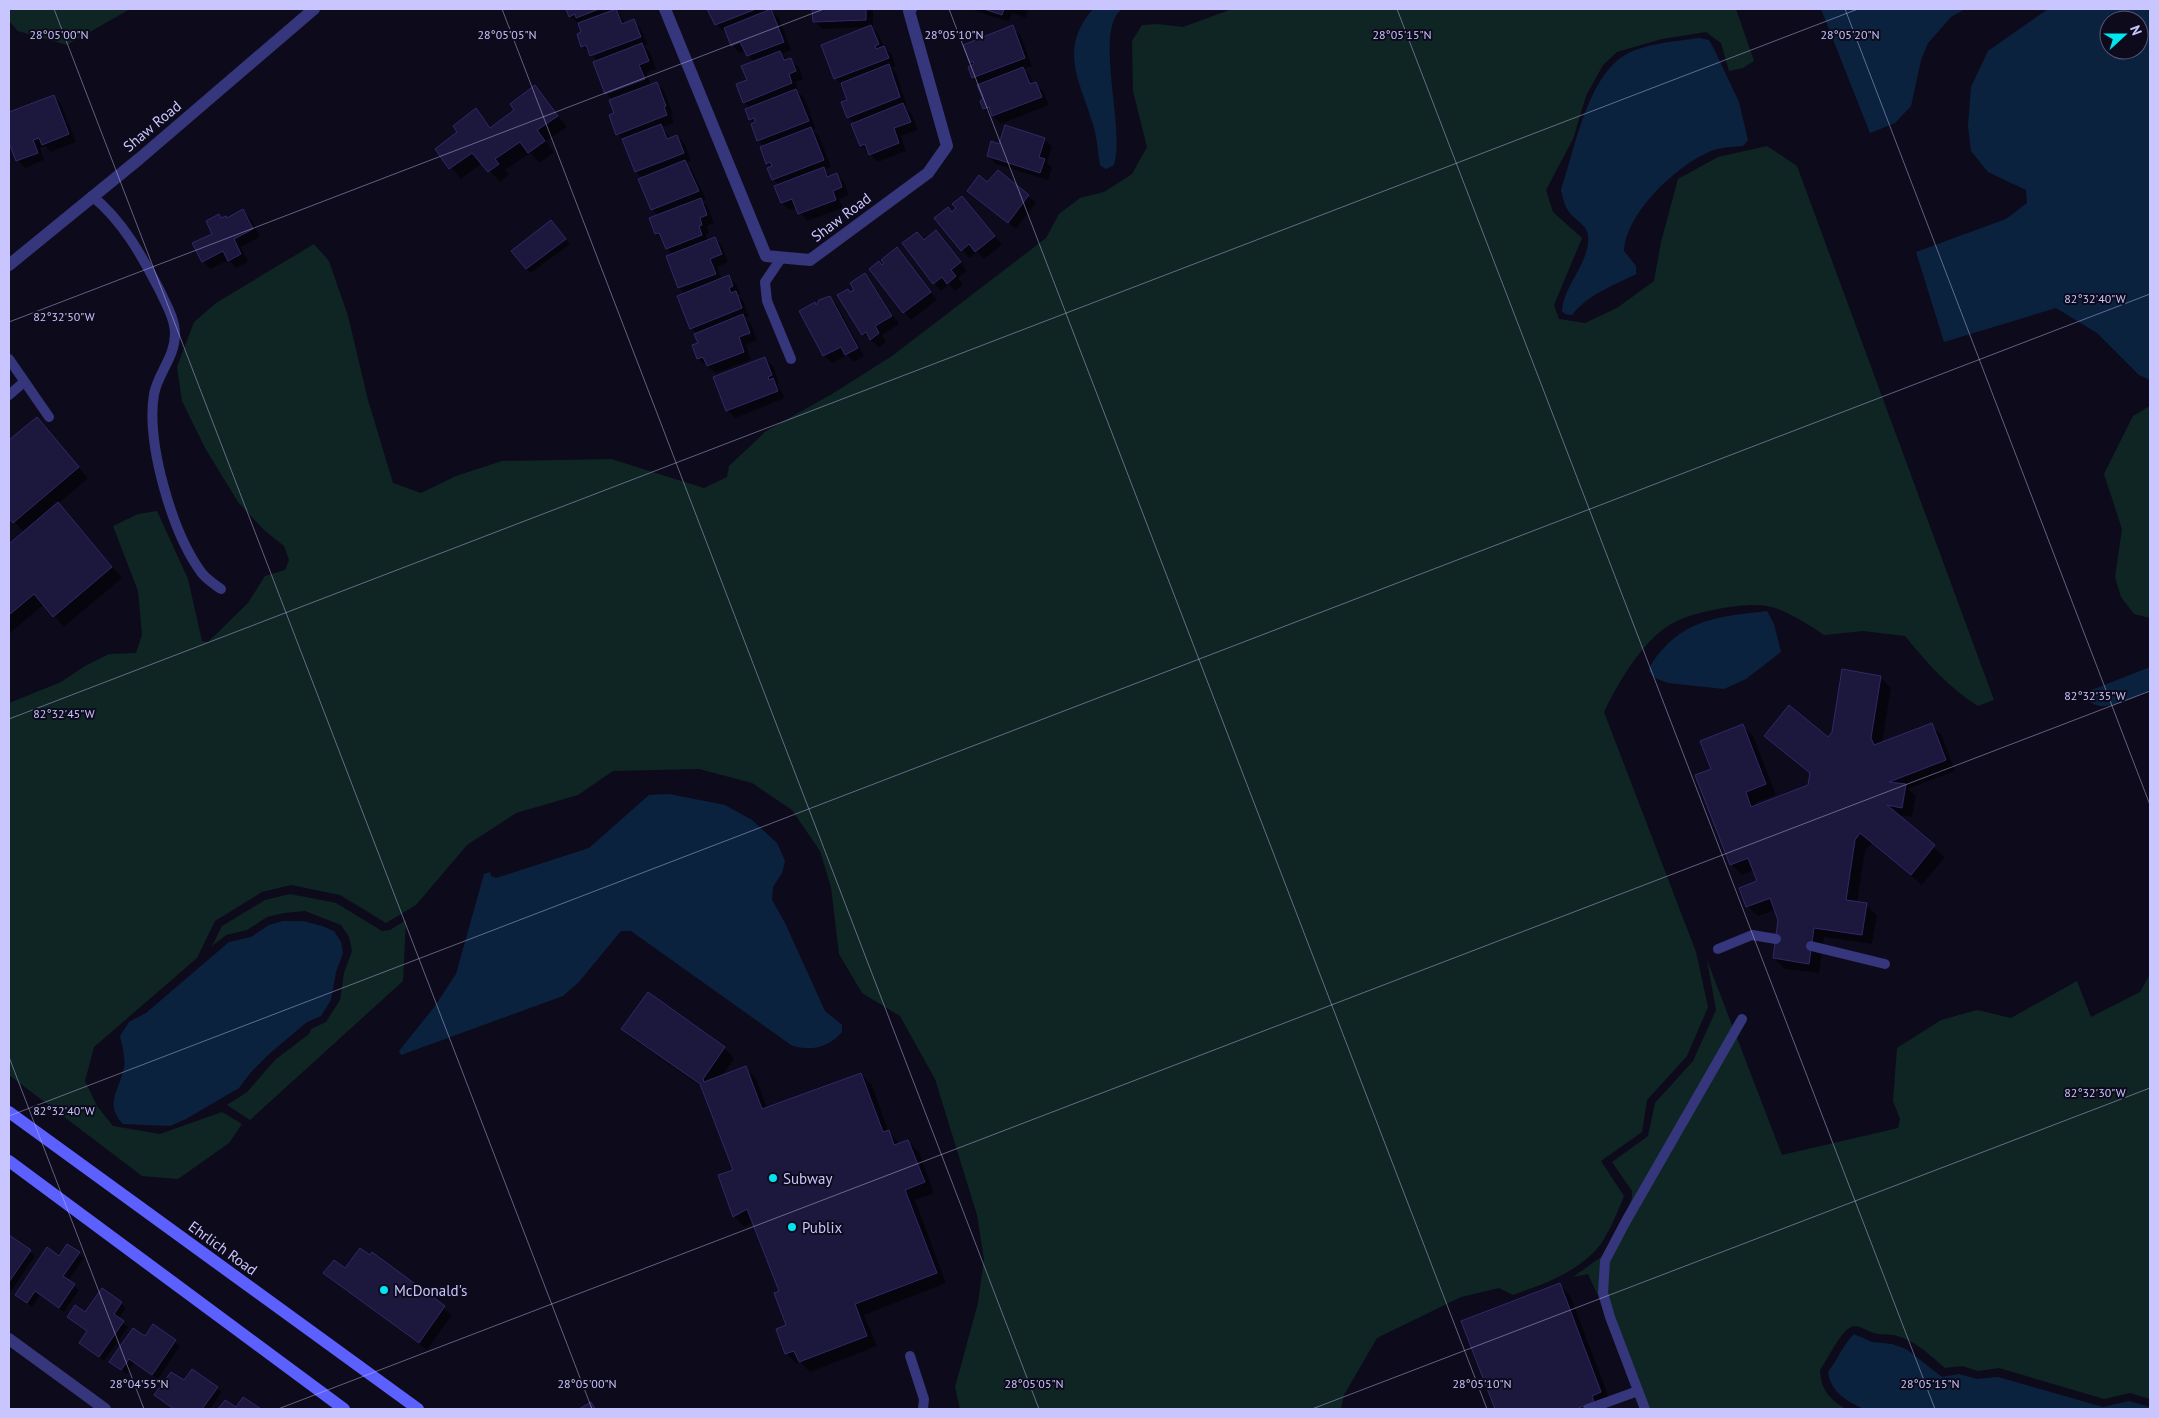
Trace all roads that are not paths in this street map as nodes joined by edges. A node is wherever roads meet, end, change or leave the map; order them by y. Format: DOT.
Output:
graph roads {
  1 [pos="314,9"];
  2 [pos="665,9"];
  3 [pos="911,9"];
  4 [pos="92,196"];
  5 [pos="782,257"];
  6 [pos="9,266"];
  7 [pos="9,359"];
  8 [pos="791,359"];
  9 [pos="24,382"];
  10 [pos="9,395"];
  11 [pos="49,417"];
  12 [pos="221,589"];
  13 [pos="1776,939"];
  14 [pos="1811,946"];
  15 [pos="1718,949"];
  16 [pos="1886,964"];
  17 [pos="1742,1019"];
  18 [pos="9,1112"];
  19 [pos="9,1161"];
  20 [pos="9,1339"];
  21 [pos="910,1356"];
  22 [pos="1638,1390"];
  23 [pos="1595,1408"];
  24 [pos="105,1409"];
  25 [pos="344,1409"];
  26 [pos="418,1409"];
  27 [pos="923,1409"];
  28 [pos="1645,1409"];
  1 -- 4 [label="street, Shaw Road"];
  2 -- 5 [label="street, Shaw Road"];
  3 -- 5 [label="street, Shaw Road"];
  4 -- 6 [label="street, Shaw Road"];
  4 -- 12 [label="lane"];
  5 -- 8 [label="lane"];
  7 -- 9 [label="lane"];
  9 -- 10 [label="lane"];
  9 -- 11 [label="lane"];
  13 -- 15 [label="lane"];
  14 -- 16 [label="lane"];
  17 -- 22 [label="lane"];
  18 -- 26 [label="main road, Ehrlich Road"];
  19 -- 25 [label="main road"];
  20 -- 24 [label="street"];
  21 -- 27 [label="lane"];
  22 -- 23 [label="lane"];
  22 -- 28 [label="lane"];
}
